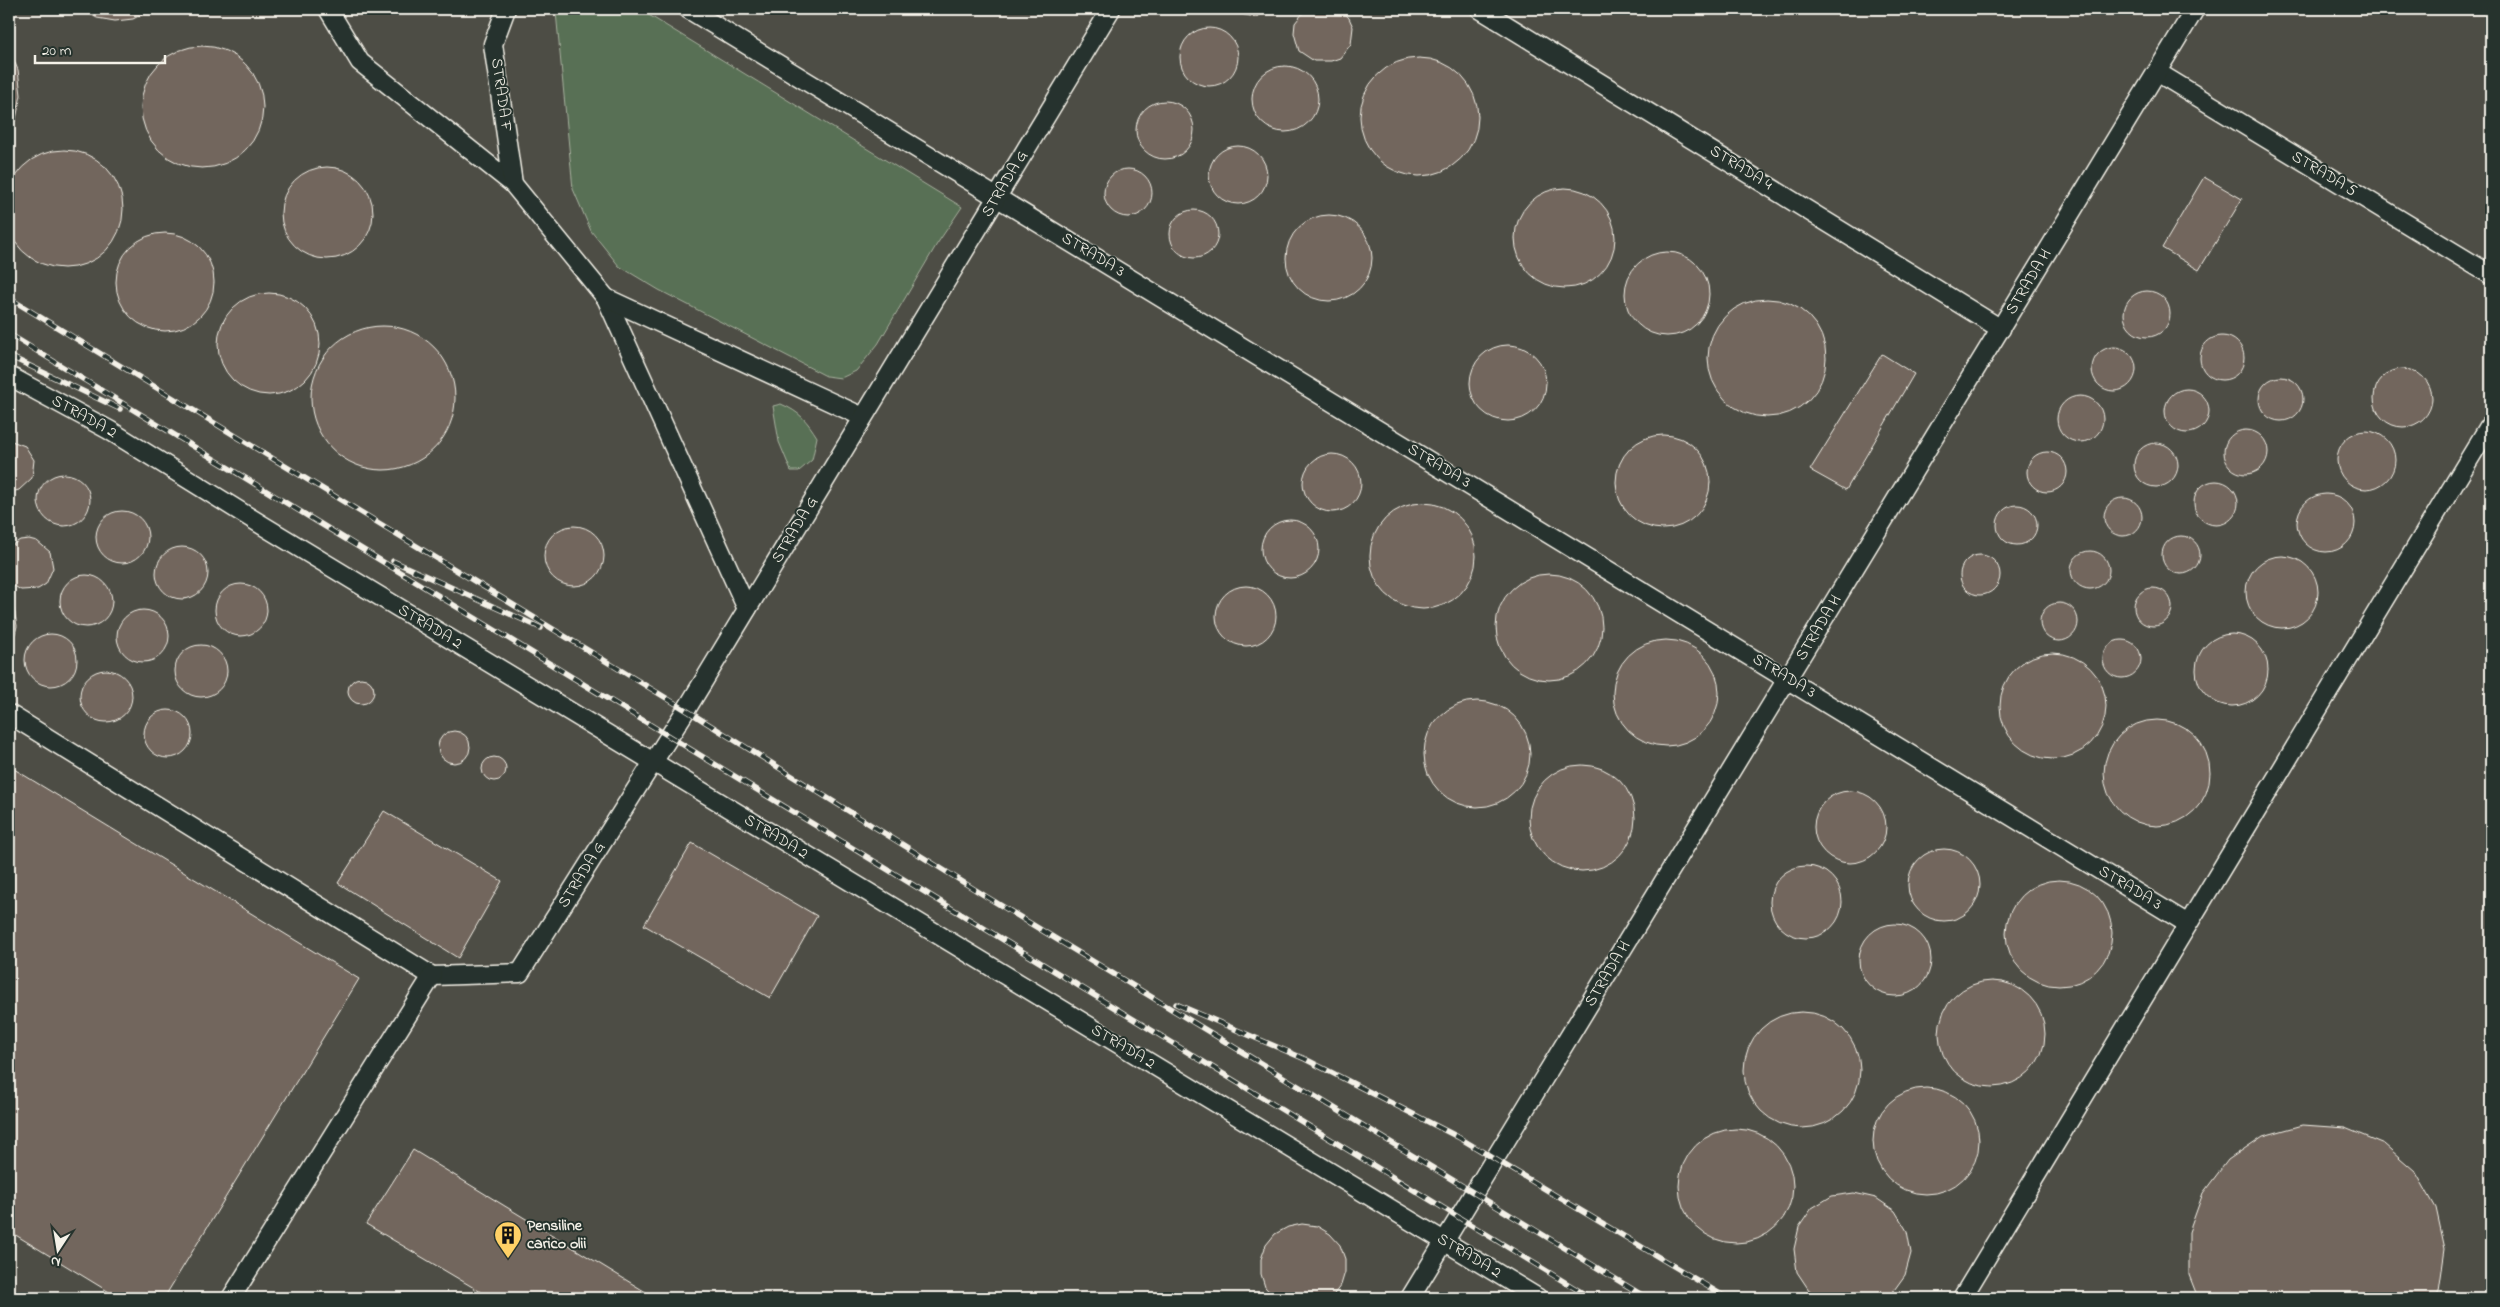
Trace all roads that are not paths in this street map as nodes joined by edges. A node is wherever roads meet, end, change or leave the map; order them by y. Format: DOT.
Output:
graph roads {
  1 [pos="328,9"];
  2 [pos="506,9"];
  3 [pos="688,9"];
  4 [pos="1111,9"];
  5 [pos="1480,9"];
  6 [pos="2195,9"];
  7 [pos="2157,72"];
  8 [pos="513,184"];
  9 [pos="997,196"];
  10 [pos="2491,275"];
  11 [pos="606,298"];
  12 [pos="2001,329"];
  13 [pos="13,378"];
  14 [pos="863,417"];
  15 [pos="2491,423"];
  16 [pos="747,609"];
  17 [pos="1788,678"];
  18 [pos="9,714"];
  19 [pos="653,762"];
  20 [pos="2188,924"];
  21 [pos="432,976"];
  22 [pos="1445,1242"];
  23 [pos="231,1298"];
  24 [pos="1410,1298"];
  25 [pos="1538,1298"];
  26 [pos="1962,1298"];
  1 -- 8 [label="lane"];
  2 -- 8 [label="lane, STRADA F"];
  3 -- 9 [label="lane, STRADA 3"];
  4 -- 9 [label="lane, STRADA G"];
  5 -- 12 [label="lane, STRADA 4"];
  6 -- 7 [label="lane, STRADA H"];
  7 -- 10 [label="lane, STRADA 5"];
  7 -- 12 [label="lane, STRADA H"];
  8 -- 11 [label="lane"];
  9 -- 14 [label="lane, STRADA G"];
  9 -- 17 [label="lane, STRADA 3"];
  11 -- 14 [label="lane"];
  11 -- 16 [label="lane"];
  12 -- 17 [label="lane, STRADA H"];
  13 -- 19 [label="lane, STRADA 2"];
  14 -- 16 [label="lane, STRADA G"];
  15 -- 20 [label="lane"];
  16 -- 19 [label="lane, STRADA G"];
  17 -- 20 [label="lane, STRADA 3"];
  17 -- 22 [label="lane, STRADA H"];
  18 -- 21 [label="lane"];
  19 -- 21 [label="lane, STRADA G"];
  19 -- 22 [label="lane, STRADA 2"];
  20 -- 26 [label="lane"];
  21 -- 23 [label="lane"];
  22 -- 24 [label="lane, STRADA H"];
  22 -- 25 [label="lane, STRADA 2"];
}
